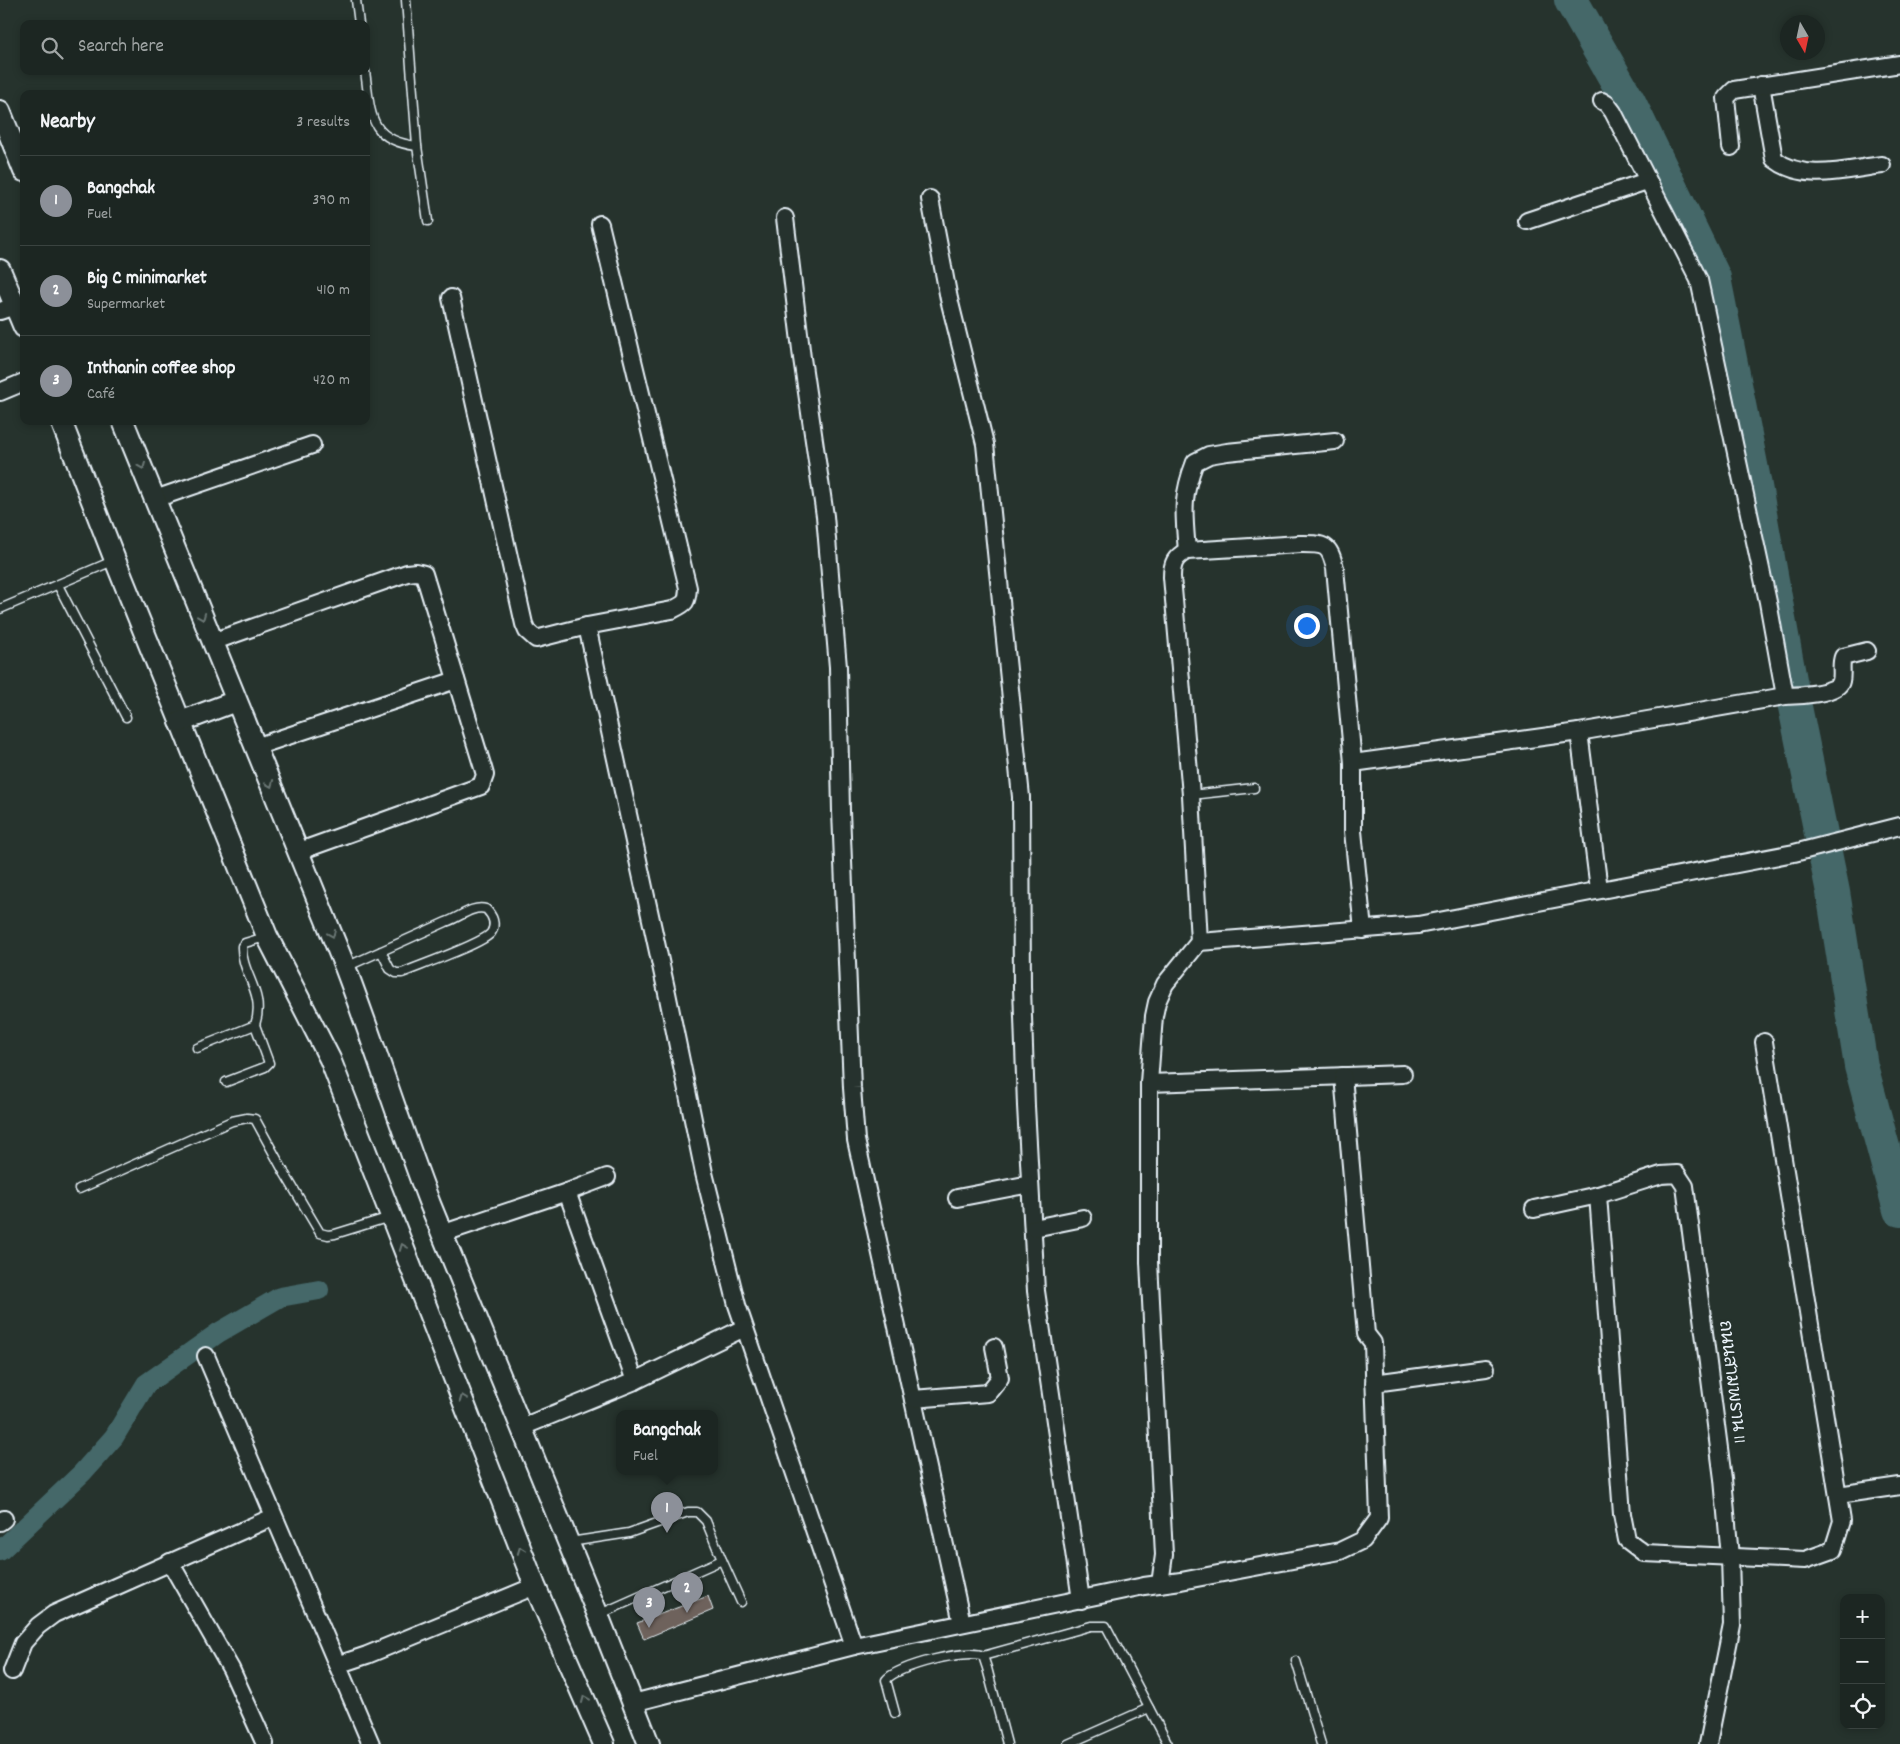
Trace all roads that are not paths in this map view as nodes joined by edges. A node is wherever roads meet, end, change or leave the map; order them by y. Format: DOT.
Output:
graph roads {
  1 [pos="356,0"];
  2 [pos="406,0"];
  3 [pos="358,20"];
  4 [pos="1900,64"];
  5 [pos="366,75"];
  6 [pos="1762,85"];
  7 [pos="367,90"];
  8 [pos="1602,101"];
  9 [pos="370,110"];
  10 [pos="0,111"];
  11 [pos="417,146"];
  12 [pos="1731,147"];
  13 [pos="20,161"];
  14 [pos="1882,164"];
  15 [pos="1647,181"];
  16 [pos="930,199"];
  17 [pos="785,218"];
  18 [pos="428,221"];
  19 [pos="1527,221"];
  20 [pos="600,224"];
  21 [pos="0,270"];
  22 [pos="451,298"];
  23 [pos="8,308"];
  24 [pos="20,322"];
  25 [pos="20,384"];
  26 [pos="0,392"];
  27 [pos="63,425"];
  28 [pos="125,425"];
  29 [pos="1335,441"];
  30 [pos="312,445"];
  31 [pos="155,499"];
  32 [pos="1187,551"];
  33 [pos="114,560"];
  34 [pos="58,585"];
  35 [pos="0,609"];
  36 [pos="587,626"];
  37 [pos="212,642"];
  38 [pos="1867,651"];
  39 [pos="456,680"];
  40 [pos="1788,696"];
  41 [pos="236,701"];
  42 [pos="126,717"];
  43 [pos="180,722"];
  44 [pos="1579,732"];
  45 [pos="255,747"];
  46 [pos="1353,763"];
  47 [pos="1254,788"];
  48 [pos="1191,795"];
  49 [pos="1900,826"];
  50 [pos="297,852"];
  51 [pos="1599,889"];
  52 [pos="1364,930"];
  53 [pos="267,936"];
  54 [pos="1199,942"];
  55 [pos="381,952"];
  56 [pos="345,967"];
  57 [pos="255,1025"];
  58 [pos="1764,1042"];
  59 [pos="197,1048"];
  60 [pos="1403,1074"];
  61 [pos="1343,1076"];
  62 [pos="226,1082"];
  63 [pos="1149,1083"];
  64 [pos="607,1177"];
  65 [pos="1030,1184"];
  66 [pos="79,1189"];
  67 [pos="567,1192"];
  68 [pos="1598,1195"];
  69 [pos="957,1198"];
  70 [pos="1534,1209"];
  71 [pos="392,1217"];
  72 [pos="1083,1218"];
  73 [pos="1034,1228"];
  74 [pos="441,1234"];
  75 [pos="744,1328"];
  76 [pos="994,1346"];
  77 [pos="206,1356"];
  78 [pos="1486,1368"];
  79 [pos="635,1382"];
  80 [pos="1374,1383"];
  81 [pos="913,1399"];
  82 [pos="522,1427"];
  83 [pos="1900,1486"];
  84 [pos="1838,1495"];
  85 [pos="273,1517"];
  86 [pos="568,1542"];
  87 [pos="1730,1556"];
  88 [pos="722,1560"];
  89 [pos="170,1562"];
  90 [pos="1160,1584"];
  91 [pos="535,1586"];
  92 [pos="1081,1600"];
  93 [pos="741,1602"];
  94 [pos="598,1615"];
  95 [pos="962,1622"];
  96 [pos="854,1646"];
  97 [pos="983,1656"];
  98 [pos="1296,1661"];
  99 [pos="336,1665"];
  100 [pos="12,1671"];
  101 [pos="633,1703"];
  102 [pos="1148,1708"];
  103 [pos="895,1713"];
  104 [pos="265,1744"];
  105 [pos="371,1744"];
  106 [pos="604,1744"];
  107 [pos="649,1744"];
  108 [pos="1007,1744"];
  109 [pos="1068,1744"];
  110 [pos="1168,1744"];
  111 [pos="1321,1744"];
  112 [pos="1708,1744"];
  1 -- 3 [label="lane"];
  2 -- 11 [label="lane"];
  4 -- 6 [label="street"];
  5 -- 7 [label="lane"];
  6 -- 12 [label="street"];
  6 -- 14 [label="street"];
  8 -- 15 [label="street"];
  9 -- 11 [label="lane"];
  10 -- 13 [label="street"];
  11 -- 18 [label="lane"];
  15 -- 19 [label="street"];
  15 -- 40 [label="street"];
  16 -- 65 [label="street"];
  17 -- 81 [label="street"];
  20 -- 36 [label="street"];
  21 -- 23 [label="street"];
  22 -- 36 [label="street"];
  23 -- 24 [label="street"];
  25 -- 26 [label="street"];
  27 -- 33 [label="street"];
  28 -- 31 [label="street, one-way"];
  29 -- 32 [label="street"];
  30 -- 31 [label="street"];
  31 -- 37 [label="street, one-way"];
  32 -- 46 [label="street"];
  32 -- 48 [label="street"];
  33 -- 34 [label="lane"];
  33 -- 43 [label="street"];
  34 -- 35 [label="lane"];
  34 -- 42 [label="lane"];
  36 -- 75 [label="street"];
  37 -- 39 [label="street"];
  37 -- 41 [label="street"];
  38 -- 40 [label="street"];
  39 -- 45 [label="street"];
  39 -- 50 [label="street"];
  40 -- 44 [label="street"];
  41 -- 43 [label="street"];
  41 -- 45 [label="street"];
  43 -- 53 [label="street"];
  44 -- 46 [label="street"];
  44 -- 51 [label="street"];
  45 -- 50 [label="street, one-way"];
  46 -- 52 [label="street"];
  47 -- 48 [label="lane"];
  48 -- 54 [label="street"];
  49 -- 51 [label="street"];
  50 -- 56 [label="street, one-way"];
  51 -- 52 [label="street"];
  52 -- 54 [label="street"];
  53 -- 57 [label="lane"];
  53 -- 71 [label="street"];
  54 -- 63 [label="street"];
  55 -- 55 [label="lane"];
  55 -- 56 [label="lane"];
  56 -- 74 [label="street"];
  57 -- 59 [label="lane"];
  57 -- 62 [label="lane"];
  58 -- 84 [label="street"];
  60 -- 61 [label="street"];
  61 -- 63 [label="street"];
  61 -- 80 [label="street"];
  63 -- 90 [label="street"];
  64 -- 67 [label="street"];
  65 -- 69 [label="street"];
  65 -- 73 [label="street"];
  66 -- 71 [label="lane"];
  67 -- 74 [label="street"];
  67 -- 79 [label="street"];
  68 -- 70 [label="street, ถนนสามพราน 11"];
  68 -- 87 [label="street"];
  68 -- 87 [label="street, ถนนสามพราน 11"];
  91 -- 71 [label="street, one-way"];
  72 -- 73 [label="street"];
  73 -- 92 [label="street"];
  74 -- 82 [label="street"];
  75 -- 79 [label="street"];
  75 -- 96 [label="street"];
  76 -- 81 [label="street"];
  77 -- 85 [label="street"];
  78 -- 80 [label="street"];
  79 -- 82 [label="street"];
  80 -- 90 [label="street"];
  81 -- 95 [label="street"];
  82 -- 86 [label="street"];
  83 -- 84 [label="street"];
  84 -- 87 [label="street"];
  85 -- 89 [label="street"];
  85 -- 99 [label="street"];
  86 -- 88 [label="lane"];
  86 -- 94 [label="street"];
  87 -- 112 [label="street, ถนนสามพราน 11"];
  88 -- 93 [label="lane"];
  88 -- 94 [label="lane"];
  89 -- 100 [label="street"];
  89 -- 104 [label="street"];
  90 -- 92 [label="street"];
  91 -- 99 [label="street"];
  106 -- 91 [label="street, one-way"];
  92 -- 95 [label="street"];
  94 -- 101 [label="street"];
  95 -- 96 [label="street"];
  96 -- 101 [label="street"];
  97 -- 102 [label="lane"];
  97 -- 103 [label="lane"];
  97 -- 108 [label="lane"];
  98 -- 111 [label="lane"];
  99 -- 105 [label="street"];
  101 -- 107 [label="street"];
  102 -- 109 [label="lane"];
  102 -- 110 [label="lane"];
}
